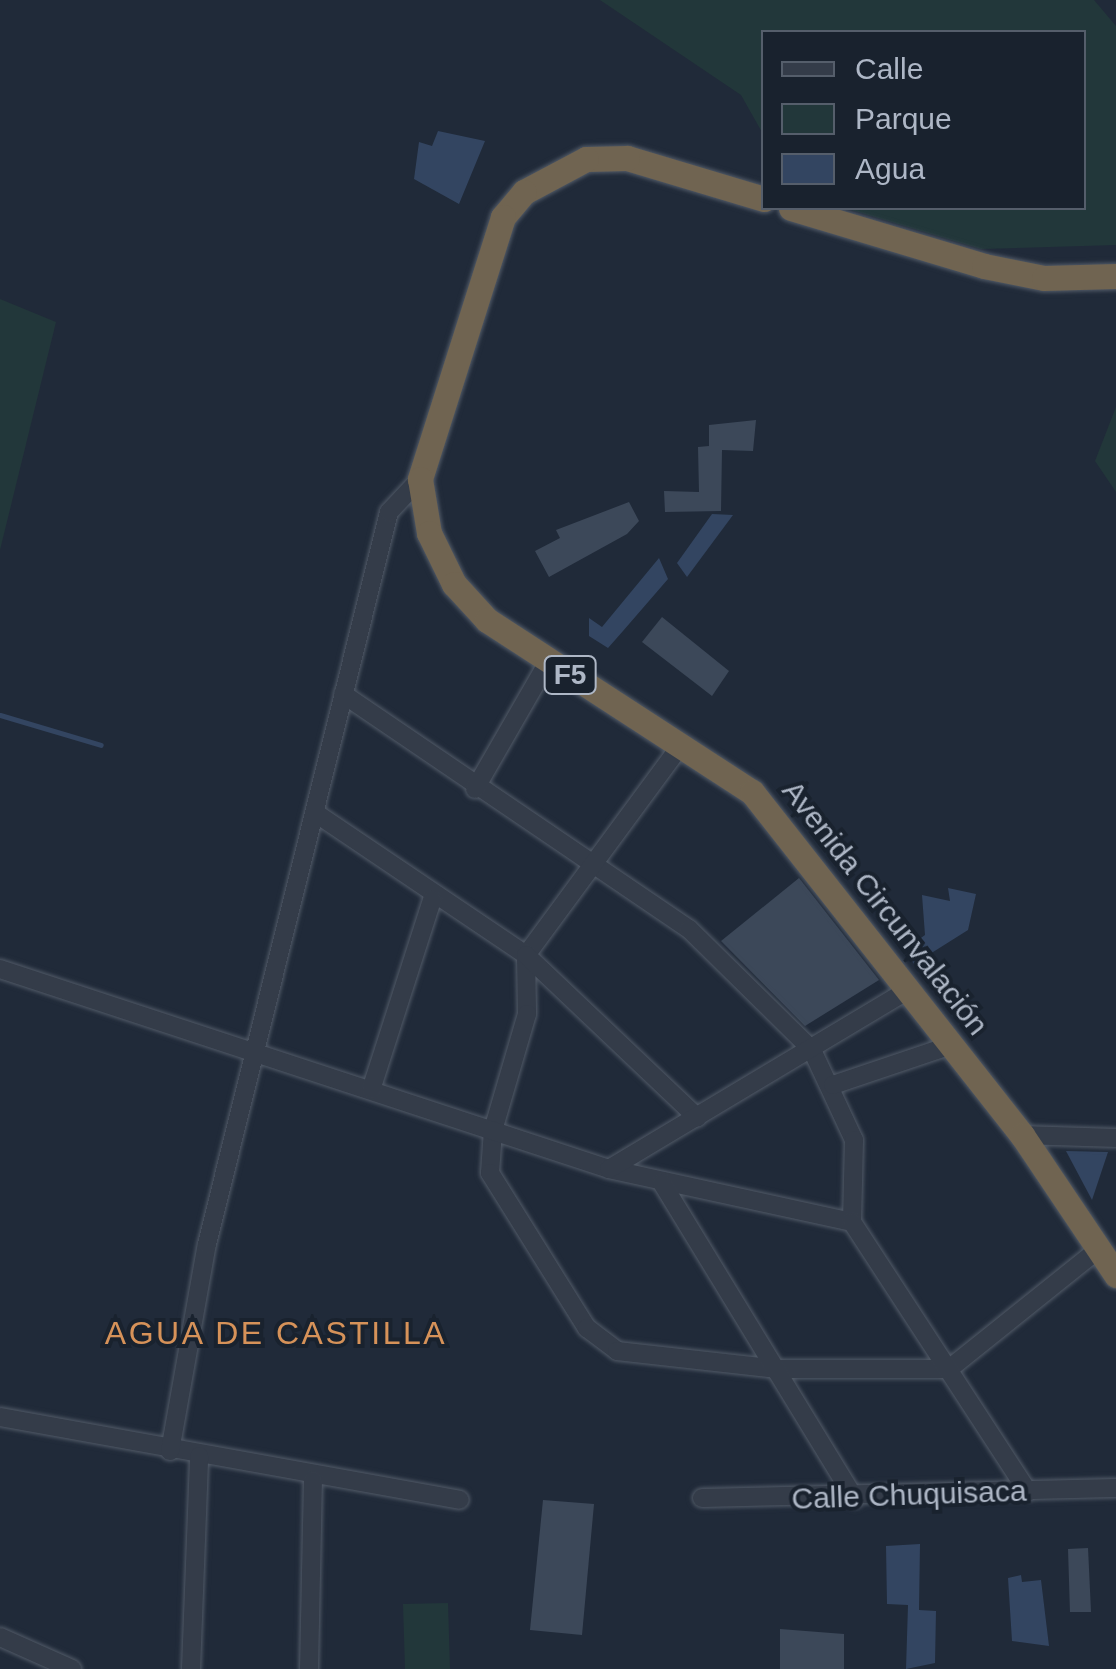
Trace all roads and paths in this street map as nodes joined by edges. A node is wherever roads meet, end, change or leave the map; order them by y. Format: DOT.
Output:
graph roads {
  1 [pos="761,198"];
  2 [pos="798,210"];
  3 [pos="1115,278"];
  4 [pos="420,479"];
  5 [pos="548,662"];
  6 [pos="344,694"];
  7 [pos="682,745"];
  8 [pos="475,789"];
  9 [pos="317,814"];
  10 [pos="591,862"];
  11 [pos="432,900"];
  12 [pos="526,955"];
  13 [pos="0,969"];
  14 [pos="905,992"];
  15 [pos="952,1045"];
  16 [pos="812,1050"];
  17 [pos="256,1051"];
  18 [pos="834,1085"];
  19 [pos="371,1090"];
  20 [pos="697,1116"];
  21 [pos="494,1130"];
  22 [pos="1022,1135"];
  23 [pos="1116,1138"];
  24 [pos="609,1169"];
  25 [pos="662,1184"];
  26 [pos="852,1222"];
  27 [pos="1099,1249"];
  28 [pos="1116,1274"];
  29 [pos="778,1368"];
  30 [pos="949,1370"];
  31 [pos="0,1417"];
  32 [pos="170,1450"];
  33 [pos="199,1456"];
  34 [pos="313,1480"];
  35 [pos="1116,1488"];
  36 [pos="1028,1492"];
  37 [pos="702,1498"];
  38 [pos="460,1500"];
  39 [pos="855,1500"];
  40 [pos="0,1638"];
  41 [pos="39,1662"];
  42 [pos="72,1669"];
  43 [pos="192,1669"];
  44 [pos="309,1669"];
  1 -- 4 [label="highway, Avenida Circunvalación / F5"];
  2 -- 3 [label="highway"];
  4 -- 5 [label="highway, Avenida Circunvalación / F5"];
  4 -- 6 [label="street"];
  5 -- 7 [label="highway, Avenida Circunvalación / F5"];
  5 -- 8 [label="street"];
  6 -- 8 [label="street"];
  6 -- 9 [label="street"];
  7 -- 10 [label="street"];
  7 -- 14 [label="highway, Avenida Circunvalación / F5"];
  8 -- 10 [label="street"];
  9 -- 11 [label="street"];
  9 -- 17 [label="street"];
  10 -- 12 [label="street"];
  10 -- 16 [label="street"];
  11 -- 12 [label="street"];
  11 -- 19 [label="street"];
  12 -- 20 [label="street"];
  12 -- 21 [label="street"];
  13 -- 17 [label="street"];
  14 -- 15 [label="highway, Avenida Circunvalación / F5"];
  14 -- 16 [label="street"];
  15 -- 18 [label="street"];
  15 -- 22 [label="highway, Avenida Circunvalación / F5"];
  16 -- 18 [label="street"];
  16 -- 20 [label="street"];
  17 -- 19 [label="street"];
  17 -- 32 [label="street"];
  18 -- 26 [label="street"];
  19 -- 21 [label="street"];
  20 -- 24 [label="street"];
  21 -- 24 [label="street"];
  21 -- 29 [label="street"];
  22 -- 23 [label="street"];
  22 -- 27 [label="highway, Avenida Circunvalación / F5"];
  24 -- 25 [label="street"];
  25 -- 26 [label="street"];
  25 -- 29 [label="street"];
  26 -- 30 [label="street"];
  27 -- 28 [label="highway, Avenida Circunvalación / F5"];
  27 -- 30 [label="street"];
  29 -- 30 [label="street"];
  29 -- 39 [label="street"];
  30 -- 36 [label="street"];
  31 -- 32 [label="street"];
  32 -- 33 [label="street"];
  33 -- 34 [label="street"];
  33 -- 43 [label="street"];
  34 -- 38 [label="street"];
  34 -- 44 [label="street"];
  35 -- 36 [label="street, Calle Chuquisaca"];
  36 -- 39 [label="street, Calle Chuquisaca"];
  37 -- 39 [label="street, Calle Chuquisaca"];
  40 -- 41 [label="street"];
  41 -- 42 [label="street"];
}
